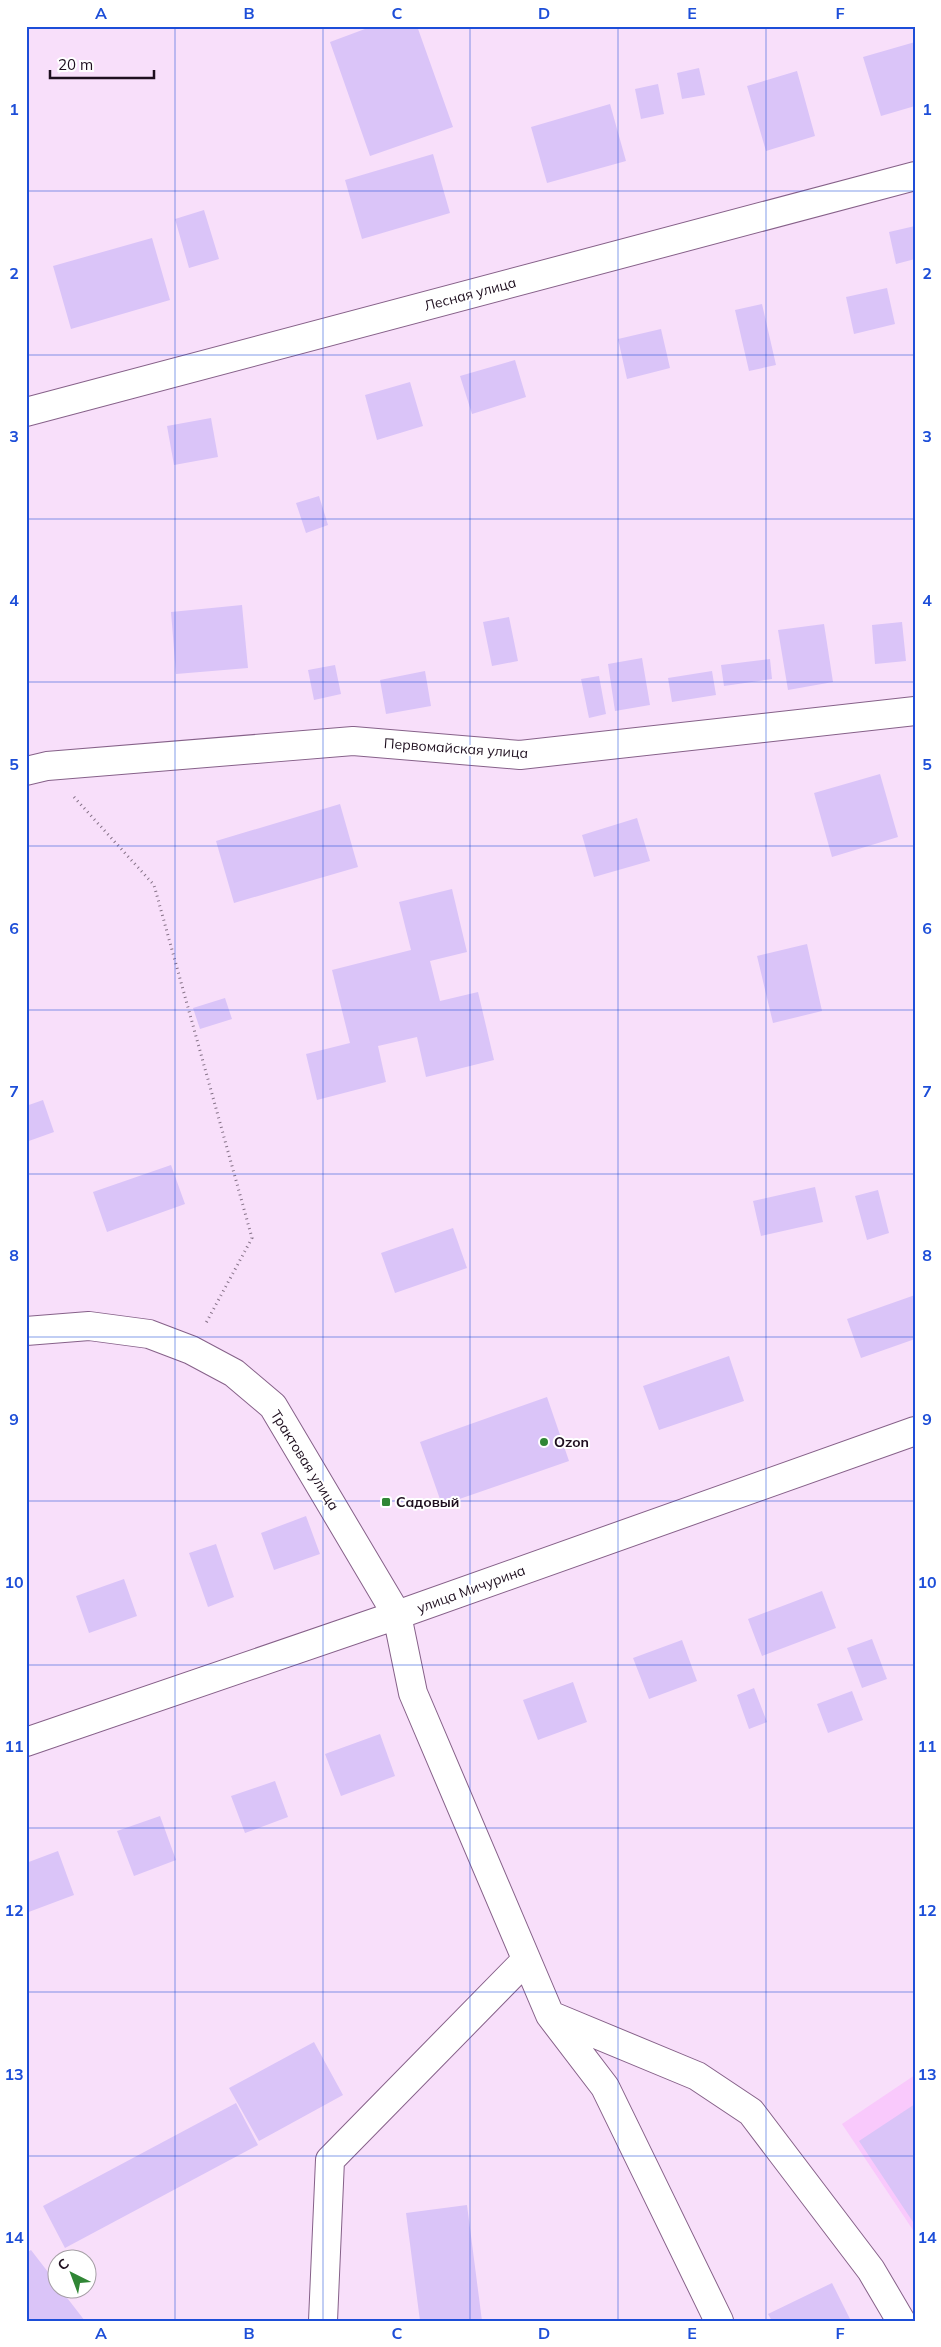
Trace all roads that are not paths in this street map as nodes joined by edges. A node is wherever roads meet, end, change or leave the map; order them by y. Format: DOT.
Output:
graph roads {
  1 [pos="915,176"];
  2 [pos="26,412"];
  3 [pos="915,711"];
  4 [pos="37,769"];
  5 [pos="26,1331"];
  6 [pos="915,1431"];
  7 [pos="397,1615"];
  8 [pos="26,1742"];
  9 [pos="525,1961"];
  10 [pos="550,2015"];
  11 [pos="322,2321"];
  12 [pos="719,2321"];
  13 [pos="901,2321"];
  1 -- 2 [label="street, Лесная улица"];
  3 -- 4 [label="street, Первомайская улица"];
  5 -- 7 [label="street, Трактовая улица"];
  6 -- 7 [label="street, улица Мичурина"];
  7 -- 8 [label="street, улица Мичурина"];
  7 -- 9 [label="street, Трактовая улица"];
  9 -- 10 [label="street, Трактовая улица"];
  9 -- 11 [label="street"];
  10 -- 12 [label="street, Трактовая улица"];
  10 -- 13 [label="street"];
}
